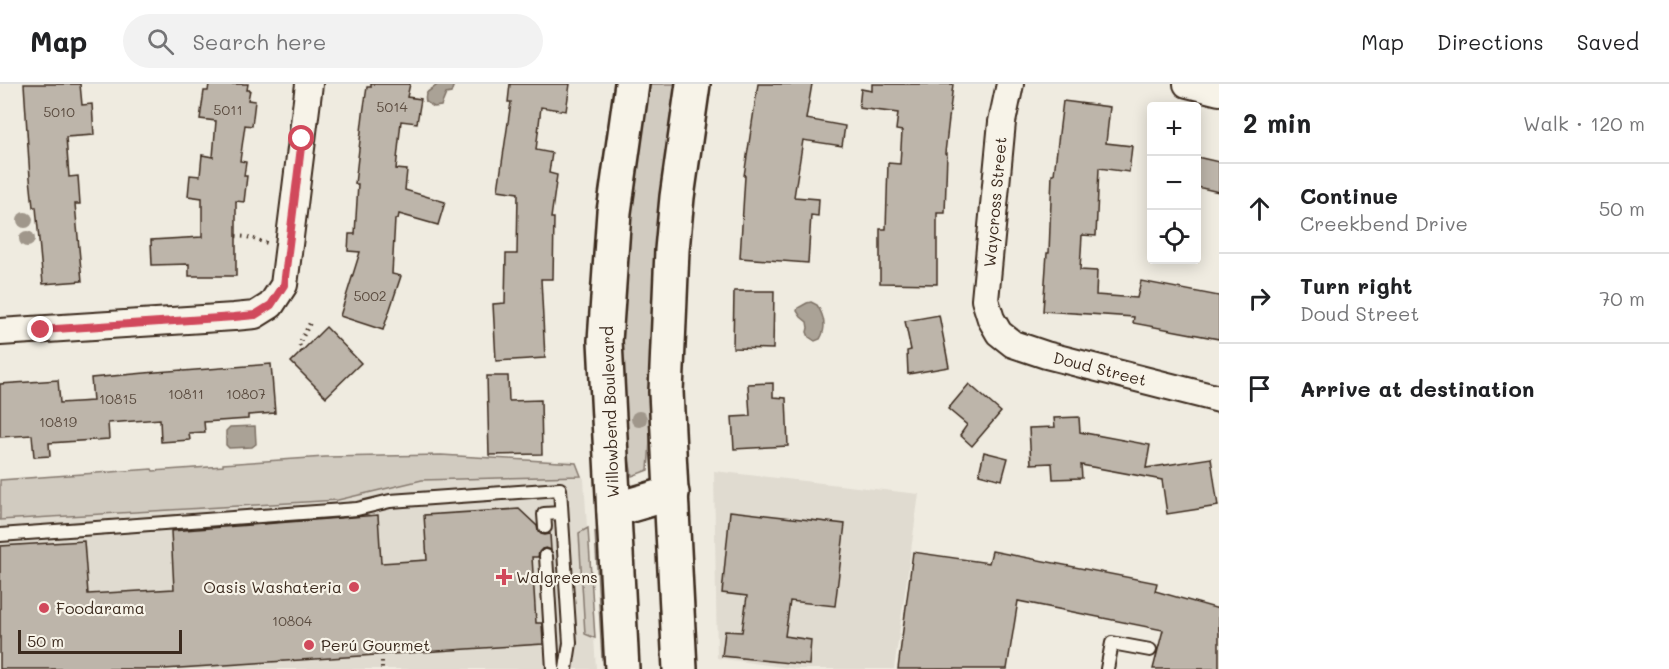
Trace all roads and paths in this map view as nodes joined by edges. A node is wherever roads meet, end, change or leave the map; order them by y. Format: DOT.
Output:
graph roads {
  1 [pos="309,84"];
  2 [pos="632,84"];
  3 [pos="693,84"];
  4 [pos="1010,84"];
  5 [pos="1187,84"];
  6 [pos="1219,92"];
  7 [pos="236,236"];
  8 [pos="289,244"];
  9 [pos="991,319"];
  10 [pos="310,323"];
  11 [pos="0,332"];
  12 [pos="302,352"];
  13 [pos="1219,399"];
  14 [pos="672,493"];
  15 [pos="614,510"];
  16 [pos="561,513"];
  17 [pos="545,528"];
  18 [pos="0,535"];
  19 [pos="546,556"];
  20 [pos="1150,650"];
  21 [pos="382,661"];
  22 [pos="382,669"];
  23 [pos="553,669"];
  24 [pos="566,669"];
  25 [pos="622,669"];
  26 [pos="680,669"];
  27 [pos="1107,669"];
  1 -- 8 [label="street"];
  2 -- 15 [label="main road, Willowbend Boulevard"];
  3 -- 14 [label="main road"];
  4 -- 9 [label="street, Waycross Street"];
  5 -- 6 [label="street"];
  7 -- 8 [label="path"];
  8 -- 11 [label="street"];
  9 -- 13 [label="street, Doud Street"];
  10 -- 12 [label="path"];
  14 -- 15 [label="main road"];
  14 -- 26 [label="main road"];
  15 -- 25 [label="main road, Willowbend Boulevard"];
  16 -- 17 [label="lane"];
  16 -- 18 [label="lane"];
  16 -- 24 [label="lane"];
  19 -- 23 [label="lane"];
  20 -- 27 [label="lane"];
  21 -- 22 [label="path"];
}
